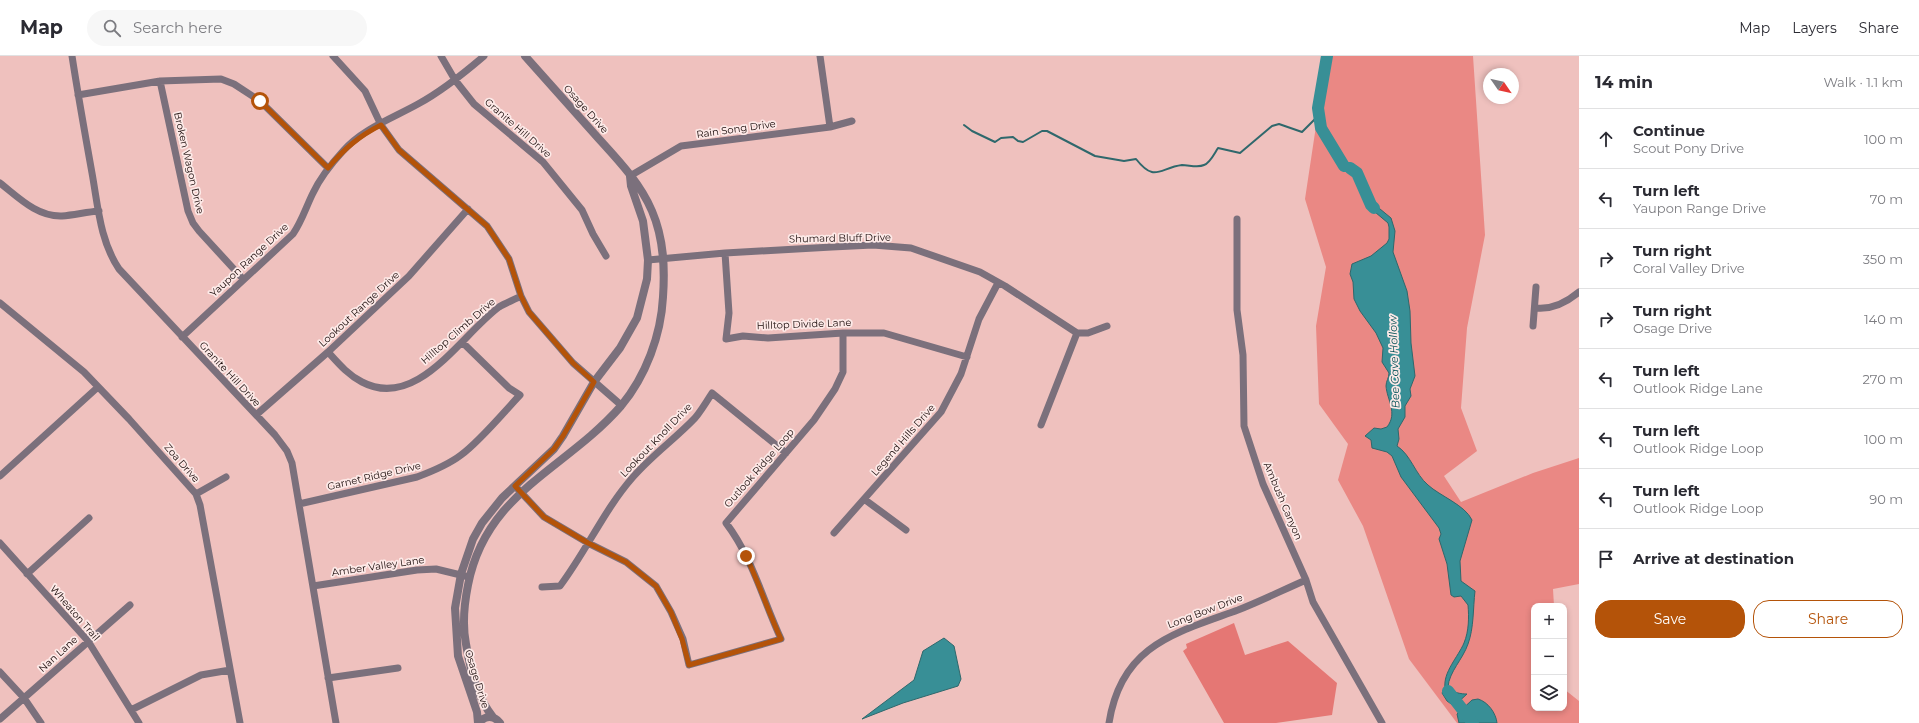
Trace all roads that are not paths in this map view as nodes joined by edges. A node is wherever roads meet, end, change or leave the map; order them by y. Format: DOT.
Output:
graph roads {
  1 [pos="72,56"];
  2 [pos="333,56"];
  3 [pos="441,56"];
  4 [pos="484,56"];
  5 [pos="525,56"];
  6 [pos="820,56"];
  7 [pos="455,80"];
  8 [pos="160,81"];
  9 [pos="78,95"];
  10 [pos="852,121"];
  11 [pos="381,125"];
  12 [pos="830,127"];
  13 [pos="328,168"];
  14 [pos="630,176"];
  15 [pos="0,183"];
  16 [pos="468,209"];
  17 [pos="99,211"];
  18 [pos="1237,219"];
  19 [pos="725,253"];
  20 [pos="606,256"];
  21 [pos="664,259"];
  22 [pos="648,260"];
  23 [pos="243,279"];
  24 [pos="998,283"];
  25 [pos="1536,287"];
  26 [pos="1579,292"];
  27 [pos="521,296"];
  28 [pos="0,304"];
  29 [pos="1535,308"];
  30 [pos="1106,326"];
  31 [pos="1533,326"];
  32 [pos="843,332"];
  33 [pos="1077,333"];
  34 [pos="182,337"];
  35 [pos="462,342"];
  36 [pos="328,352"];
  37 [pos="967,357"];
  38 [pos="594,382"];
  39 [pos="98,387"];
  40 [pos="621,405"];
  41 [pos="256,415"];
  42 [pos="1041,425"];
  43 [pos="786,453"];
  44 [pos="0,476"];
  45 [pos="226,477"];
  46 [pos="518,489"];
  47 [pos="196,494"];
  48 [pos="864,499"];
  49 [pos="298,504"];
  50 [pos="89,518"];
  51 [pos="906,530"];
  52 [pos="834,533"];
  53 [pos="0,543"];
  54 [pos="588,543"];
  55 [pos="27,574"];
  56 [pos="461,574"];
  57 [pos="469,577"];
  58 [pos="1306,580"];
  59 [pos="313,586"];
  60 [pos="542,588"];
  61 [pos="130,605"];
  62 [pos="88,641"];
  63 [pos="398,668"];
  64 [pos="230,670"];
  65 [pos="0,672"];
  66 [pos="328,678"];
  67 [pos="24,698"];
  68 [pos="131,710"];
  69 [pos="0,719"];
  70 [pos="496,720"];
  71 [pos="41,723"];
  72 [pos="139,723"];
  73 [pos="240,723"];
  74 [pos="336,723"];
  75 [pos="479,723"];
  76 [pos="1109,723"];
  77 [pos="1382,723"];
  1 -- 9 [label="street, Granite Hill Drive"];
  2 -- 11 [label="street"];
  3 -- 7 [label="street, Granite Hill Drive"];
  4 -- 7 [label="street, Yaupon Range Drive"];
  5 -- 14 [label="street, Osage Drive"];
  6 -- 12 [label="street"];
  7 -- 11 [label="street, Yaupon Range Drive"];
  7 -- 20 [label="street, Granite Hill Drive"];
  8 -- 9 [label="street"];
  8 -- 13 [label="street"];
  8 -- 23 [label="street, Broken Wagon Drive"];
  9 -- 17 [label="street, Granite Hill Drive"];
  10 -- 12 [label="street, Rain Song Drive"];
  11 -- 13 [label="street, Yaupon Range Drive"];
  11 -- 16 [label="street"];
  12 -- 14 [label="street, Rain Song Drive"];
  13 -- 23 [label="street, Yaupon Range Drive"];
  14 -- 21 [label="street, Osage Drive"];
  14 -- 22 [label="street, Osage Drive"];
  15 -- 17 [label="street"];
  16 -- 27 [label="street"];
  16 -- 36 [label="street, Lookout Range Drive"];
  17 -- 34 [label="street, Granite Hill Drive"];
  18 -- 58 [label="street, Ambush Canyon"];
  19 -- 21 [label="street, Shumard Bluff Drive"];
  19 -- 24 [label="street, Shumard Bluff Drive"];
  19 -- 32 [label="street, Hilltop Divide Lane"];
  21 -- 22 [label="street, Shumard Bluff Drive"];
  21 -- 40 [label="street, Osage Drive"];
  22 -- 38 [label="street, Osage Drive"];
  23 -- 34 [label="street, Yaupon Range Drive"];
  24 -- 33 [label="street, Shumard Bluff Drive"];
  24 -- 37 [label="street, Legend Hills Drive"];
  25 -- 29 [label="street"];
  26 -- 29 [label="street"];
  27 -- 35 [label="street, Hilltop Climb Drive"];
  27 -- 38 [label="street"];
  28 -- 39 [label="street, Zoa Drive"];
  29 -- 31 [label="street"];
  30 -- 33 [label="street"];
  32 -- 37 [label="street, Hilltop Divide Lane"];
  32 -- 43 [label="street, Outlook Ridge Loop"];
  33 -- 42 [label="street"];
  34 -- 41 [label="street, Granite Hill Drive"];
  35 -- 36 [label="street, Hilltop Climb Drive"];
  35 -- 49 [label="street, Garnet Ridge Drive"];
  36 -- 41 [label="street, Lookout Range Drive"];
  37 -- 48 [label="street, Legend Hills Drive"];
  38 -- 40 [label="street"];
  38 -- 46 [label="street, Osage Drive"];
  39 -- 44 [label="street"];
  39 -- 47 [label="street, Zoa Drive"];
  40 -- 46 [label="street, Osage Drive"];
  41 -- 49 [label="street, Granite Hill Drive"];
  43 -- 54 [label="street, Lookout Knoll Drive"];
  43 -- 54 [label="street, Outlook Ridge Loop"];
  45 -- 47 [label="street"];
  46 -- 54 [label="street"];
  46 -- 56 [label="street, Osage Drive"];
  46 -- 57 [label="street, Osage Drive"];
  47 -- 64 [label="street, Zoa Drive"];
  48 -- 51 [label="street"];
  48 -- 52 [label="street, Legend Hills Drive"];
  49 -- 59 [label="street, Granite Hill Drive"];
  50 -- 55 [label="street"];
  53 -- 55 [label="street, Wheaton Trail"];
  54 -- 60 [label="street, Lookout Knoll Drive"];
  55 -- 62 [label="street, Wheaton Trail"];
  56 -- 57 [label="street, Amber Valley Lane"];
  56 -- 59 [label="street, Amber Valley Lane"];
  56 -- 75 [label="street, Osage Drive"];
  57 -- 70 [label="street, Osage Drive"];
  58 -- 76 [label="street, Long Bow Drive"];
  58 -- 77 [label="street, Ambush Canyon"];
  59 -- 66 [label="street, Granite Hill Drive"];
  61 -- 62 [label="street, Nan Lane"];
  62 -- 67 [label="street, Nan Lane"];
  62 -- 68 [label="street, Wheaton Trail"];
  63 -- 66 [label="street"];
  64 -- 68 [label="street"];
  64 -- 73 [label="street, Zoa Drive"];
  65 -- 67 [label="street"];
  66 -- 74 [label="street, Granite Hill Drive"];
  67 -- 69 [label="street, Nan Lane"];
  67 -- 71 [label="street"];
  68 -- 72 [label="street, Wheaton Trail"];
  70 -- 75 [label="street"];
}
